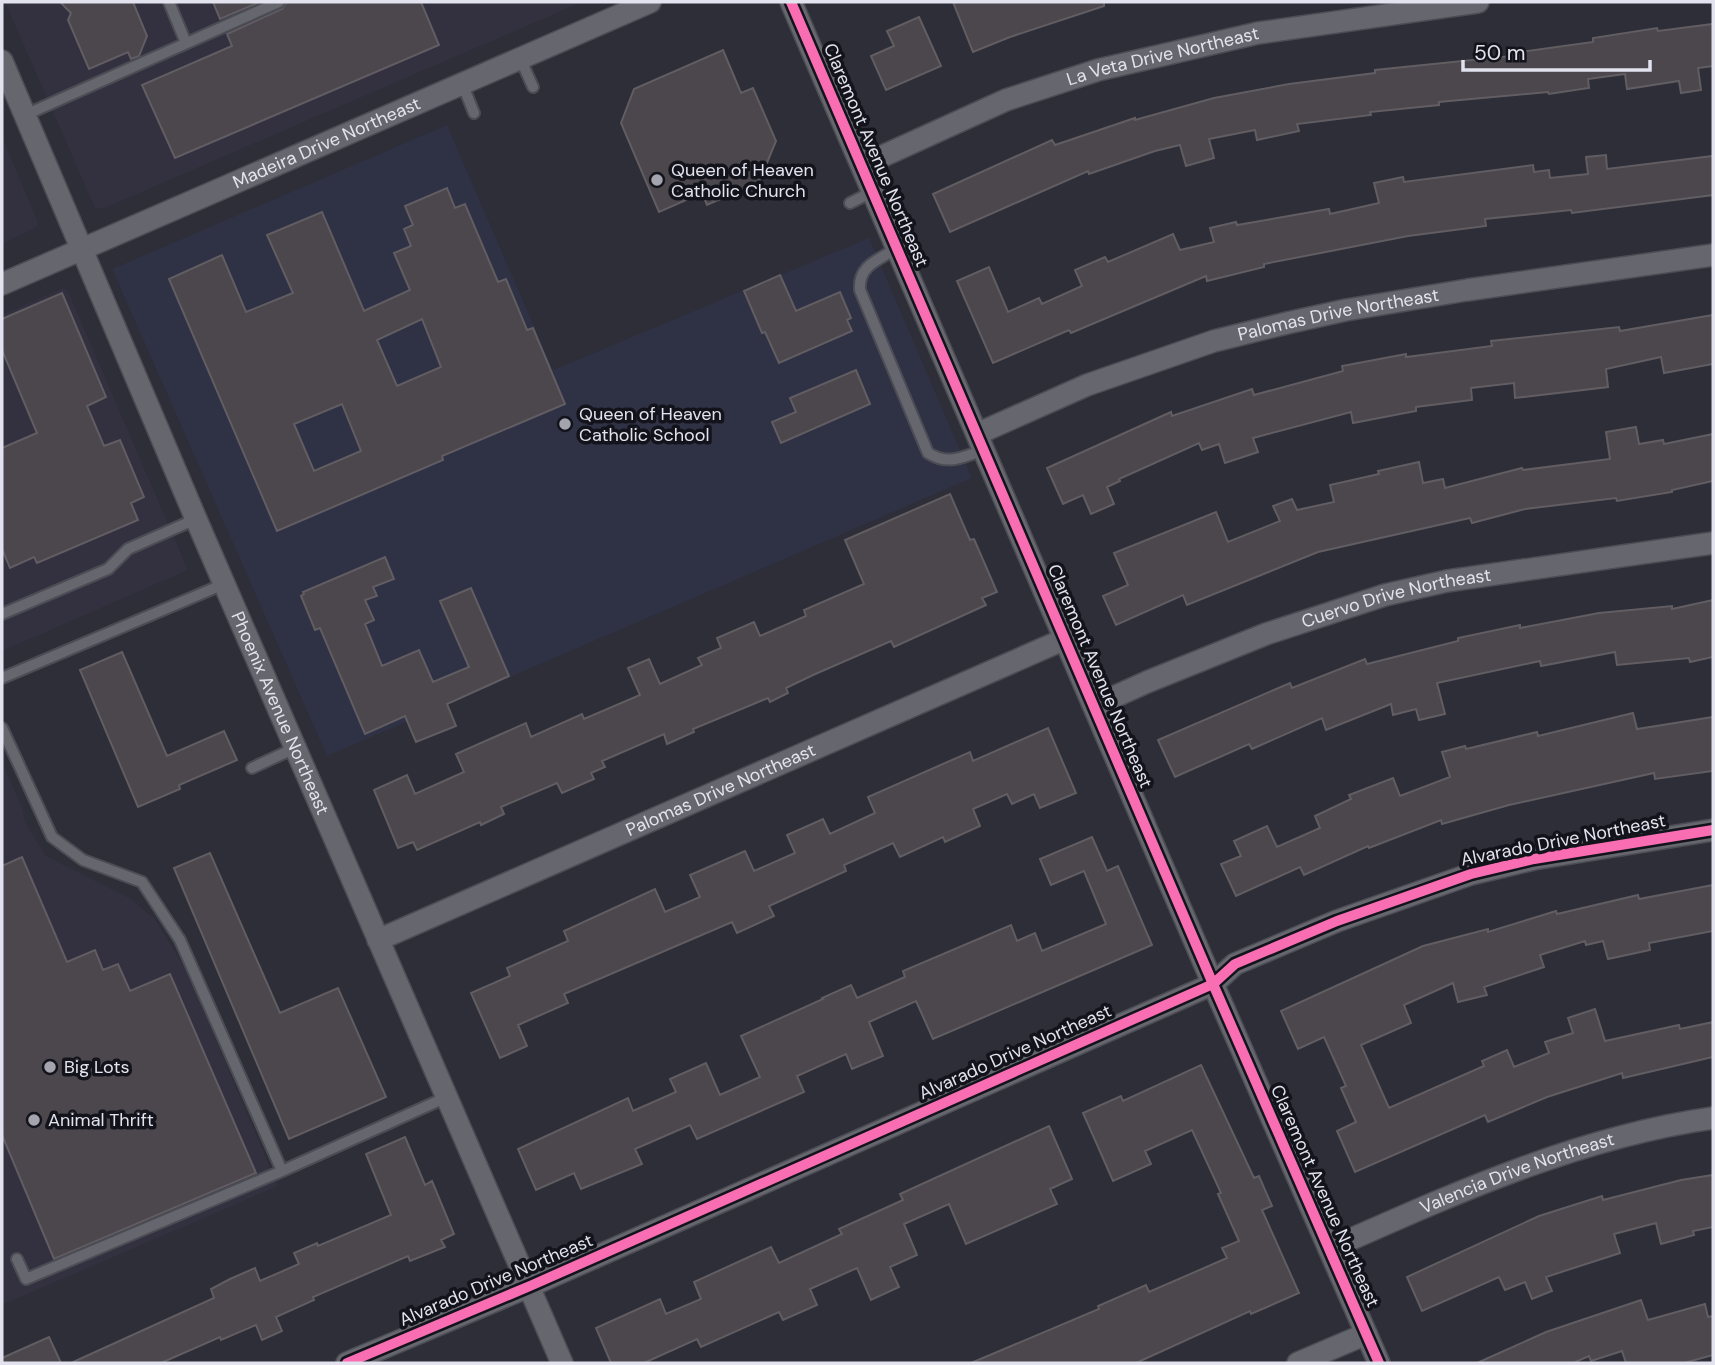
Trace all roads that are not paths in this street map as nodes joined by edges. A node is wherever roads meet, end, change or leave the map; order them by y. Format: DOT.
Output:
graph roads {
  1 [pos="169,2"];
  2 [pos="279,2"];
  3 [pos="650,2"];
  4 [pos="791,2"];
  5 [pos="1478,2"];
  6 [pos="186,43"];
  7 [pos="520,58"];
  8 [pos="2,61"];
  9 [pos="462,83"];
  10 [pos="533,87"];
  11 [pos="474,113"];
  12 [pos="24,115"];
  13 [pos="863,165"];
  14 [pos="874,191"];
  15 [pos="850,203"];
  16 [pos="897,248"];
  17 [pos="82,249"];
  18 [pos="1713,255"];
  19 [pos="2,285"];
  20 [pos="980,442"];
  21 [pos="196,519"];
  22 [pos="1713,543"];
  23 [pos="224,584"];
  24 [pos="2,614"];
  25 [pos="1065,639"];
  26 [pos="2,678"];
  27 [pos="1094,706"];
  28 [pos="2,727"];
  29 [pos="295,748"];
  30 [pos="251,768"];
  31 [pos="1713,830"];
  32 [pos="378,940"];
  33 [pos="1213,984"];
  34 [pos="447,1097"];
  35 [pos="1713,1118"];
  36 [pos="282,1171"];
  37 [pos="1329,1249"];
  38 [pos="17,1259"];
  39 [pos="530,1286"];
  40 [pos="1366,1334"];
  41 [pos="347,1363"];
  42 [pos="562,1363"];
  43 [pos="1298,1363"];
  44 [pos="1378,1363"];
  1 -- 6 [label="lane"];
  2 -- 6 [label="lane"];
  3 -- 7 [label="street, Madeira Drive Northeast"];
  4 -- 13 [label="street, Claremont Avenue Northeast"];
  5 -- 13 [label="street, La Veta Drive Northeast"];
  6 -- 12 [label="lane"];
  7 -- 9 [label="street, Madeira Drive Northeast"];
  7 -- 10 [label="lane"];
  8 -- 12 [label="street, Phoenix Avenue Northeast"];
  9 -- 11 [label="lane"];
  9 -- 17 [label="street, Madeira Drive Northeast"];
  12 -- 17 [label="street, Phoenix Avenue Northeast"];
  13 -- 14 [label="street, Claremont Avenue Northeast"];
  14 -- 15 [label="lane"];
  14 -- 16 [label="street, Claremont Avenue Northeast"];
  16 -- 20 [label="street, Claremont Avenue Northeast"];
  16 -- 20 [label="lane"];
  17 -- 19 [label="street, Madeira Drive Northeast"];
  17 -- 21 [label="street, Phoenix Avenue Northeast"];
  18 -- 20 [label="street, Palomas Drive Northeast"];
  20 -- 25 [label="street, Claremont Avenue Northeast"];
  21 -- 23 [label="street, Phoenix Avenue Northeast"];
  21 -- 24 [label="lane"];
  22 -- 27 [label="street, Cuervo Drive Northeast"];
  23 -- 26 [label="lane"];
  23 -- 29 [label="street, Phoenix Avenue Northeast"];
  25 -- 27 [label="street, Claremont Avenue Northeast"];
  25 -- 32 [label="street, Palomas Drive Northeast"];
  27 -- 33 [label="street, Claremont Avenue Northeast"];
  28 -- 36 [label="lane"];
  29 -- 30 [label="lane"];
  29 -- 32 [label="street, Phoenix Avenue Northeast"];
  31 -- 33 [label="street, Alvarado Drive Northeast"];
  32 -- 34 [label="street, Phoenix Avenue Northeast"];
  33 -- 37 [label="street, Claremont Avenue Northeast"];
  33 -- 39 [label="street, Alvarado Drive Northeast"];
  34 -- 36 [label="lane"];
  34 -- 39 [label="street, Phoenix Avenue Northeast"];
  35 -- 37 [label="street, Valencia Drive Northeast"];
  36 -- 38 [label="lane"];
  37 -- 40 [label="street, Claremont Avenue Northeast"];
  39 -- 41 [label="street, Alvarado Drive Northeast"];
  39 -- 42 [label="street, Phoenix Avenue Northeast"];
  40 -- 43 [label="street"];
  40 -- 44 [label="street, Claremont Avenue Northeast"];
}
